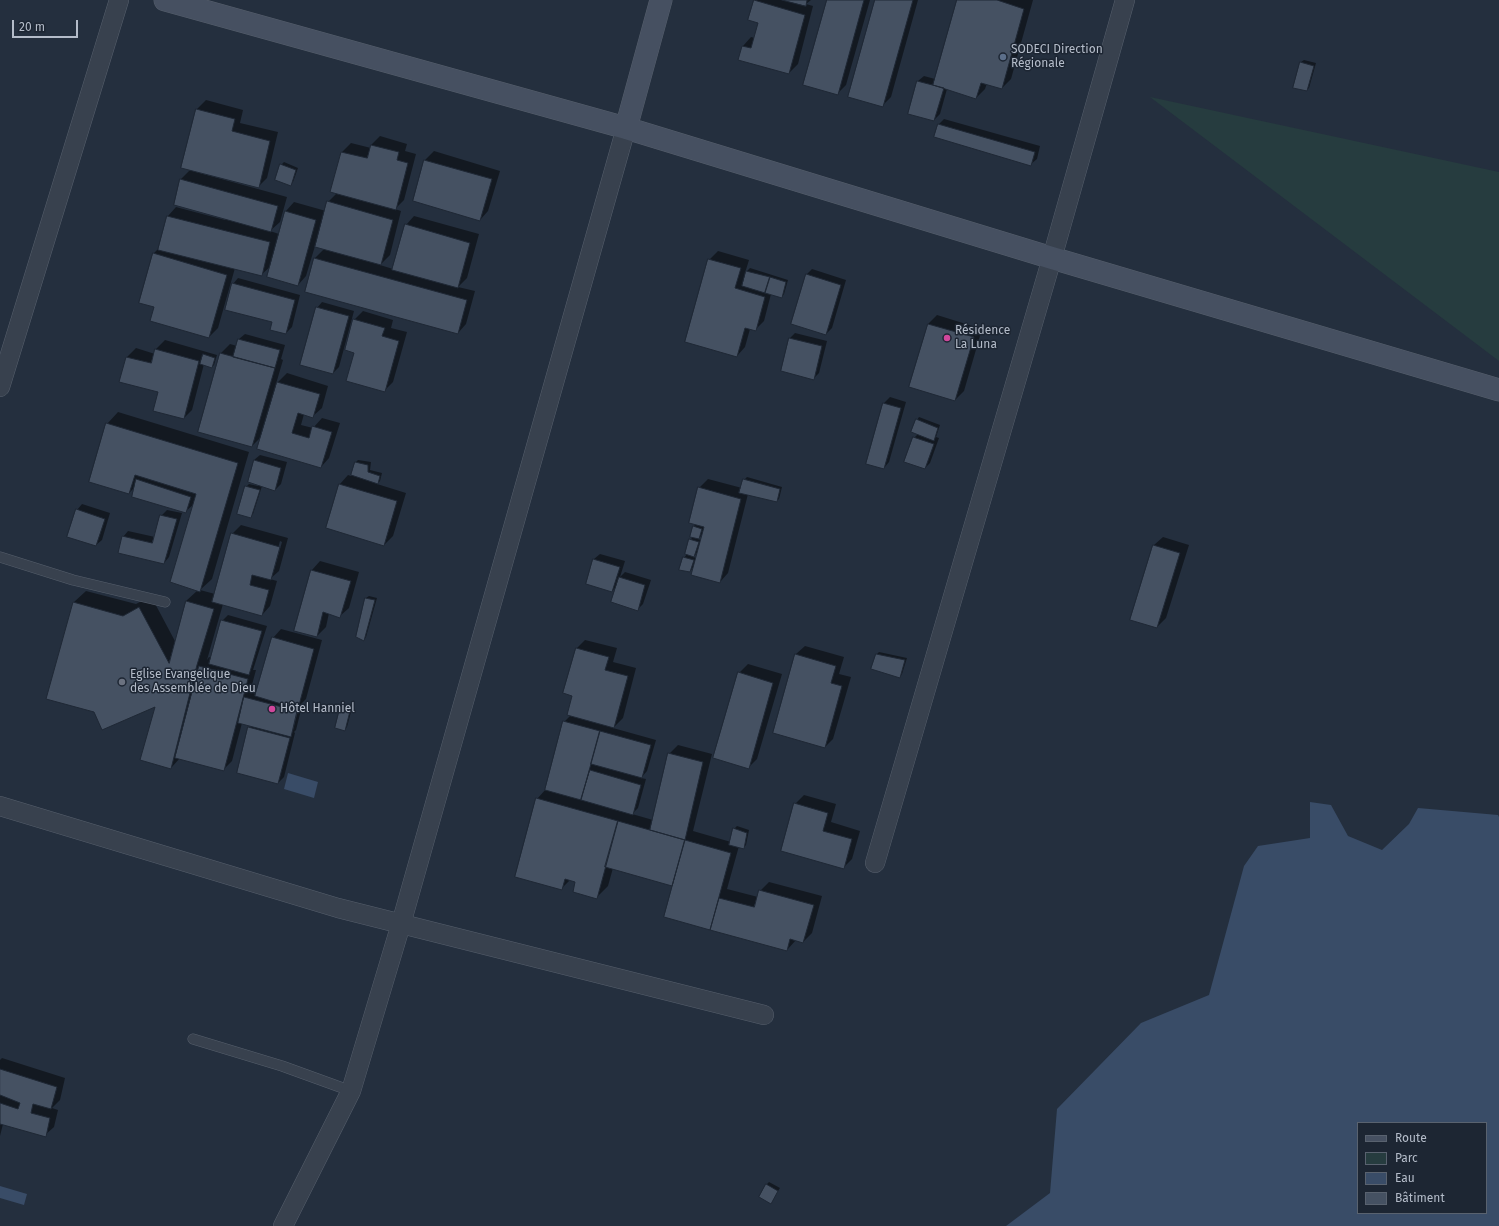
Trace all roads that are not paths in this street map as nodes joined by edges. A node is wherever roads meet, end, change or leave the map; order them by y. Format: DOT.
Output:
graph roads {
  1 [pos="119,0"];
  2 [pos="165,0"];
  3 [pos="661,0"];
  4 [pos="1125,0"];
  5 [pos="626,128"];
  6 [pos="1052,258"];
  7 [pos="0,387"];
  8 [pos="1499,390"];
  9 [pos="0,557"];
  10 [pos="165,602"];
  11 [pos="0,806"];
  12 [pos="875,863"];
  13 [pos="401,924"];
  14 [pos="764,1015"];
  15 [pos="193,1039"];
  16 [pos="351,1091"];
  17 [pos="283,1226"];
  1 -- 7 [label="street"];
  2 -- 5 [label="street"];
  3 -- 5 [label="street"];
  4 -- 6 [label="street"];
  5 -- 6 [label="street"];
  5 -- 13 [label="street"];
  6 -- 8 [label="street"];
  6 -- 12 [label="street"];
  9 -- 10 [label="lane"];
  11 -- 13 [label="street"];
  13 -- 14 [label="street"];
  13 -- 16 [label="street"];
  15 -- 16 [label="lane"];
  16 -- 17 [label="street"];
}
